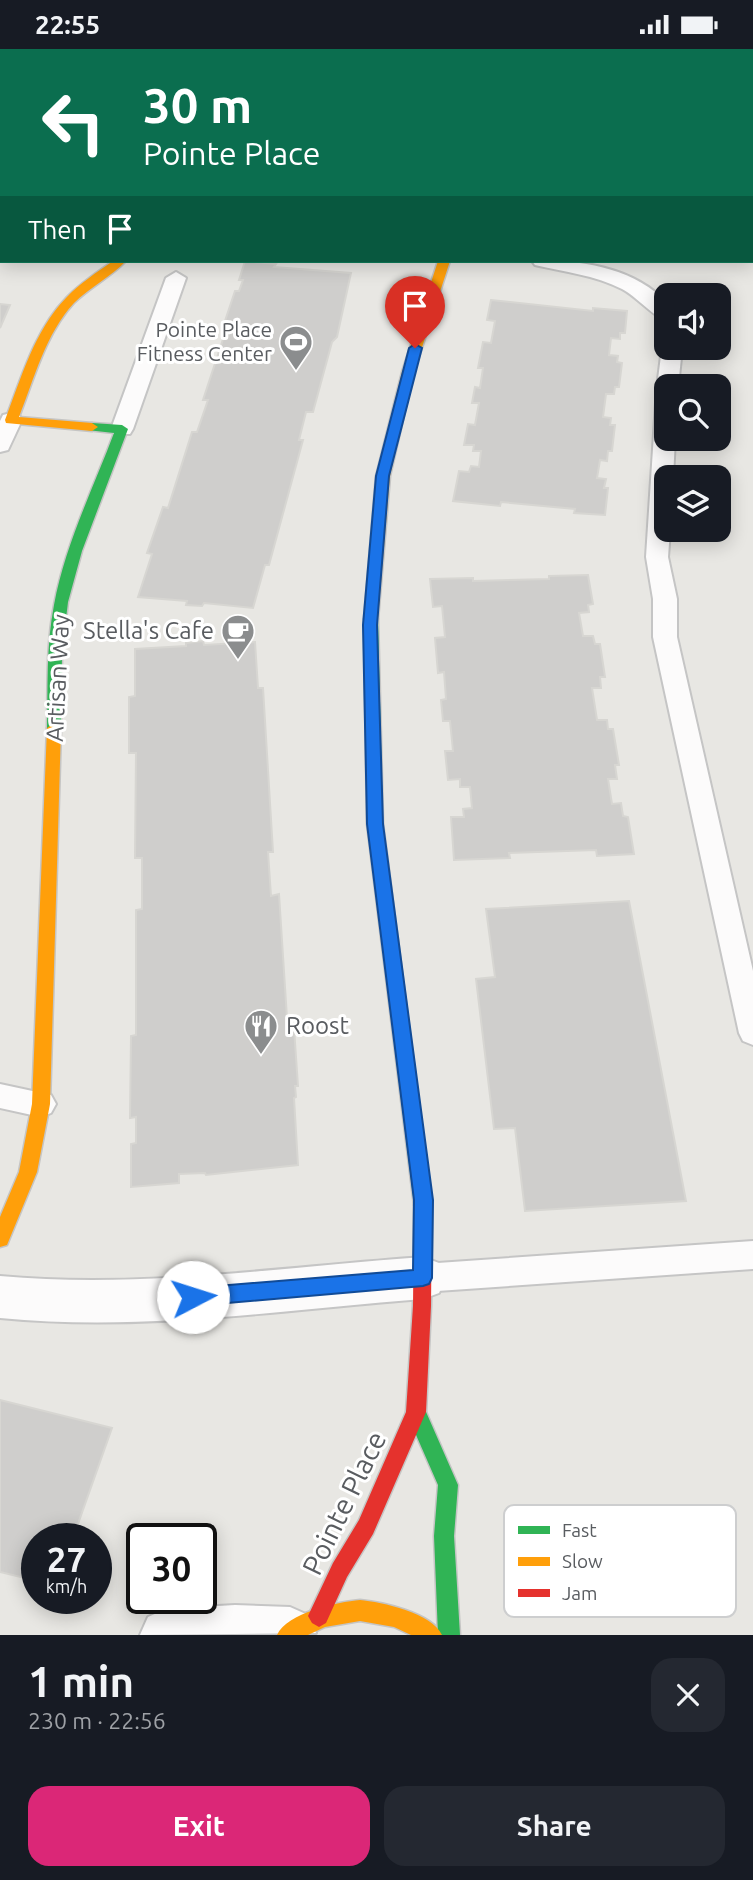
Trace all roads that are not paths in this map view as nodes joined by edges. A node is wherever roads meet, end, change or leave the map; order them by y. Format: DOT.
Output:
graph roads {
  1 [pos="117,263"];
  2 [pos="443,263"];
  3 [pos="555,263"];
  4 [pos="176,278"];
  5 [pos="654,302"];
  6 [pos="11,420"];
  7 [pos="122,429"];
  8 [pos="0,445"];
  9 [pos="663,451"];
  10 [pos="753,1033"];
  11 [pos="0,1096"];
  12 [pos="41,1104"];
  13 [pos="0,1239"];
  14 [pos="753,1255"];
  15 [pos="423,1278"];
  16 [pos="0,1297"];
  17 [pos="416,1412"];
  18 [pos="299,1628"];
  19 [pos="166,1635"];
  20 [pos="431,1635"];
  21 [pos="449,1635"];
  1 -- 6 [label="street"];
  2 -- 15 [label="street, Pointe Place"];
  3 -- 5 [label="lane"];
  4 -- 7 [label="lane"];
  6 -- 7 [label="street"];
  6 -- 8 [label="lane"];
  7 -- 12 [label="street, Artisan Way"];
  9 -- 10 [label="lane"];
  11 -- 12 [label="lane"];
  12 -- 13 [label="street, Artisan Way"];
  14 -- 15 [label="lane"];
  15 -- 16 [label="street"];
  15 -- 17 [label="street, Pointe Place"];
  17 -- 18 [label="street, Pointe Place"];
  17 -- 21 [label="street, Pointe Place"];
  18 -- 19 [label="street"];
  18 -- 20 [label="street"];
}
